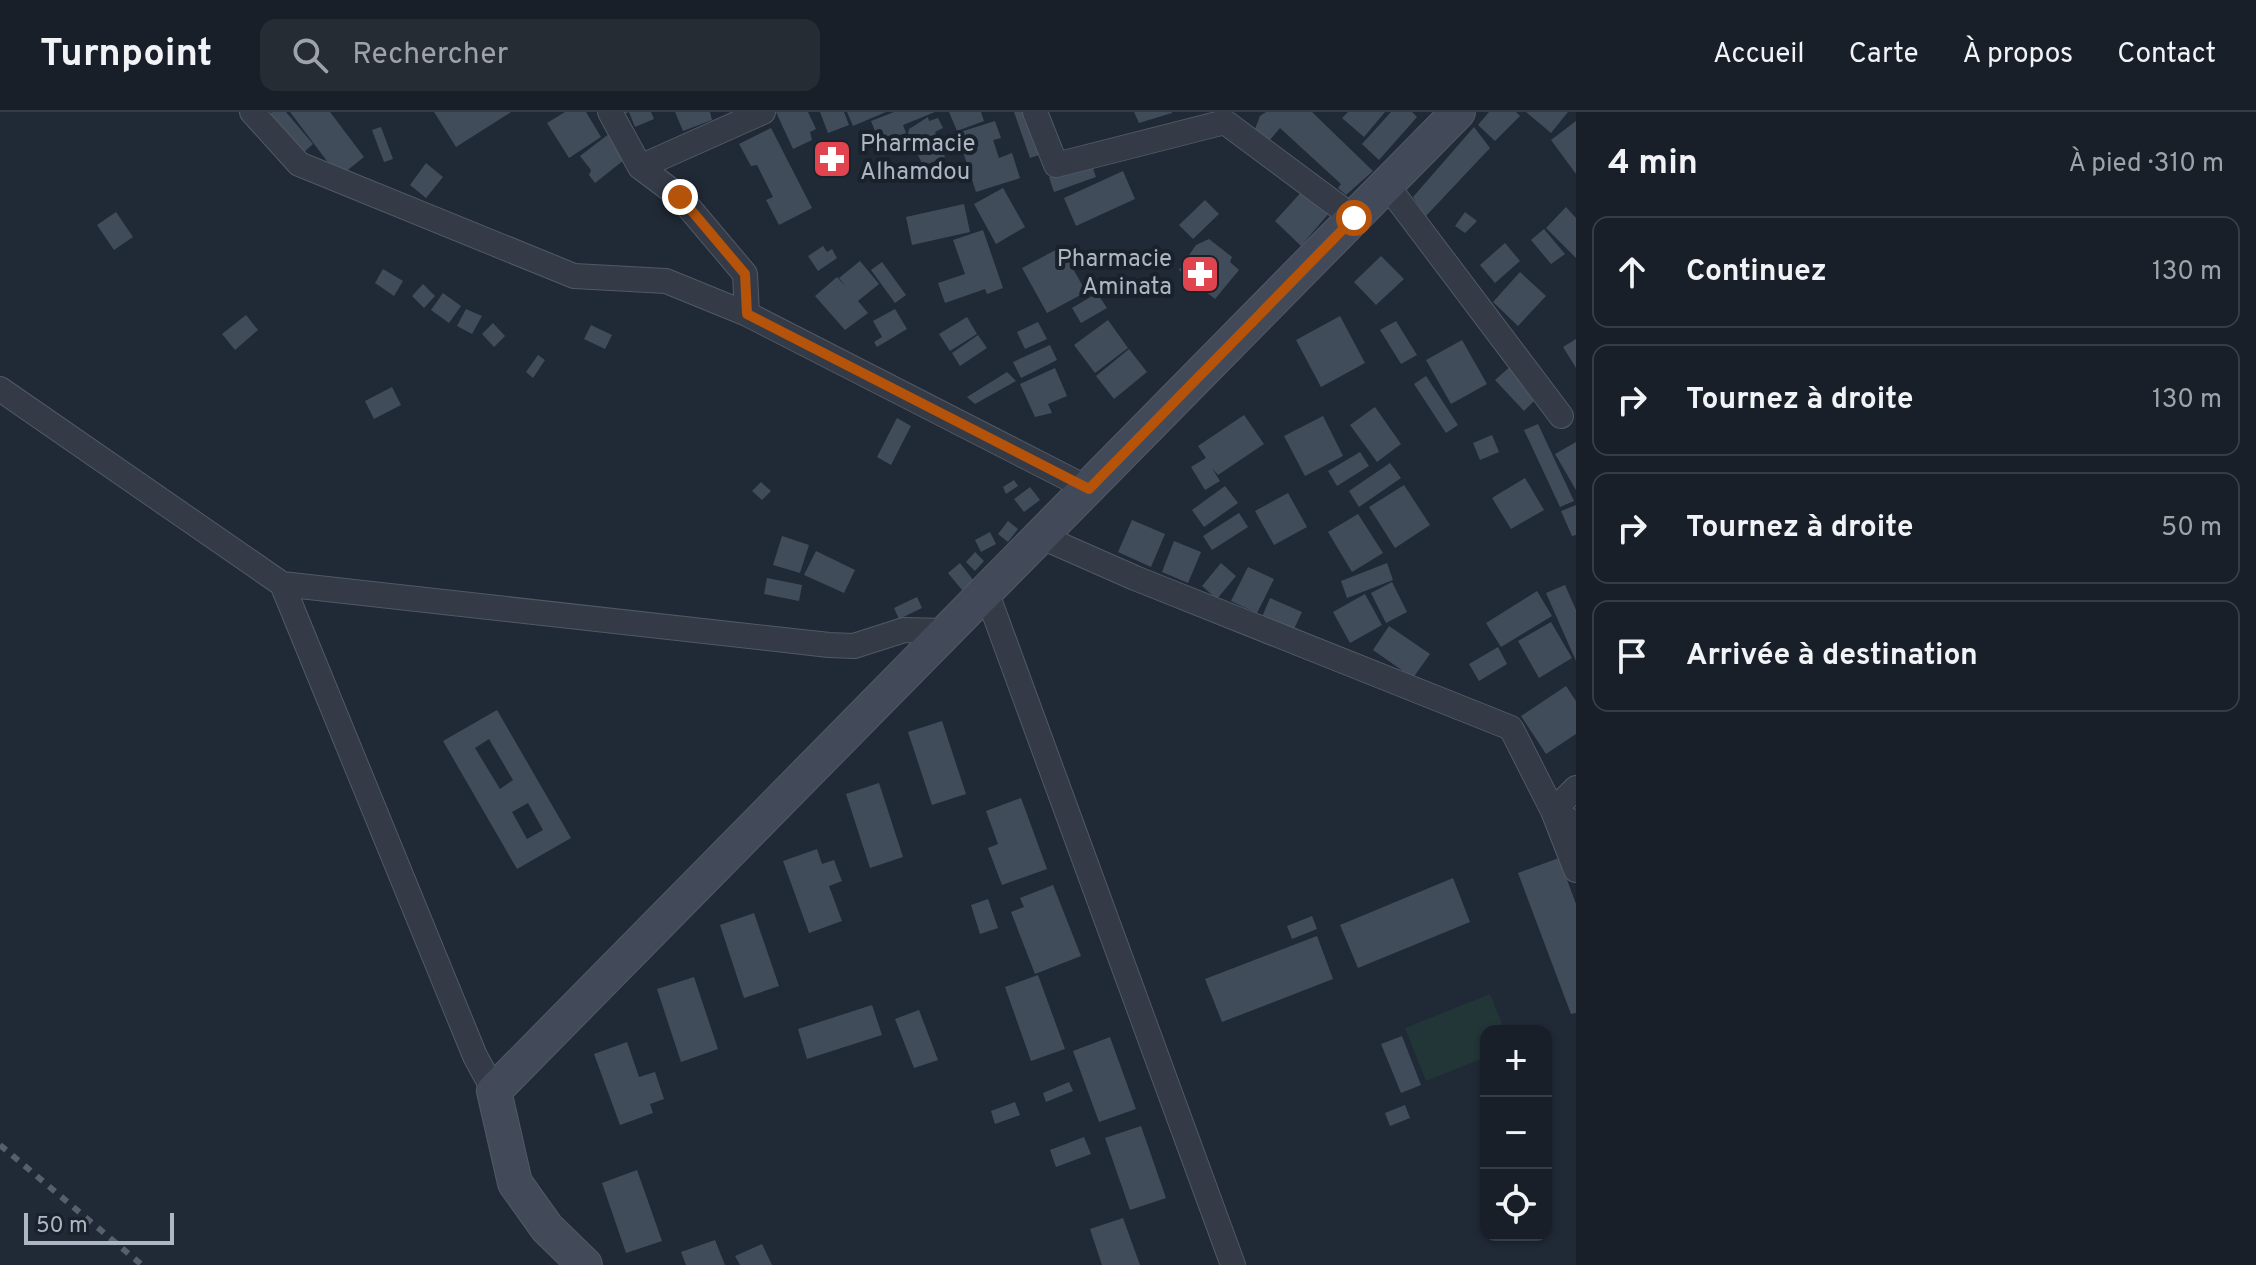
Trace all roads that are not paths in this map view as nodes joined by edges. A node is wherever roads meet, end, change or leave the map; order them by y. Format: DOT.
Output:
graph roads {
  1 [pos="252,112"];
  2 [pos="610,112"];
  3 [pos="763,112"];
  4 [pos="1035,112"];
  5 [pos="1458,112"];
  6 [pos="640,167"];
  7 [pos="1386,184"];
  8 [pos="1354,218"];
  9 [pos="747,314"];
  10 [pos="0,389"];
  11 [pos="1561,416"];
  12 [pos="1089,489"];
  13 [pos="1042,537"];
  14 [pos="282,584"];
  15 [pos="986,591"];
  16 [pos="945,631"];
  17 [pos="1576,788"];
  18 [pos="1553,811"];
  19 [pos="1576,824"];
  20 [pos="1576,870"];
  21 [pos="494,1091"];
  22 [pos="585,1265"];
  23 [pos="1233,1265"];
  1 -- 9 [label="street"];
  2 -- 6 [label="street"];
  3 -- 6 [label="street"];
  4 -- 8 [label="street"];
  5 -- 7 [label="street"];
  6 -- 9 [label="street"];
  7 -- 8 [label="street"];
  7 -- 11 [label="street"];
  8 -- 12 [label="street"];
  9 -- 12 [label="street"];
  10 -- 14 [label="street"];
  12 -- 13 [label="street"];
  13 -- 15 [label="street"];
  13 -- 18 [label="street"];
  14 -- 16 [label="street"];
  14 -- 21 [label="street"];
  15 -- 16 [label="street"];
  15 -- 23 [label="street"];
  16 -- 21 [label="street"];
  17 -- 18 [label="street"];
  18 -- 19 [label="street"];
  18 -- 20 [label="street"];
  21 -- 22 [label="street"];
}
